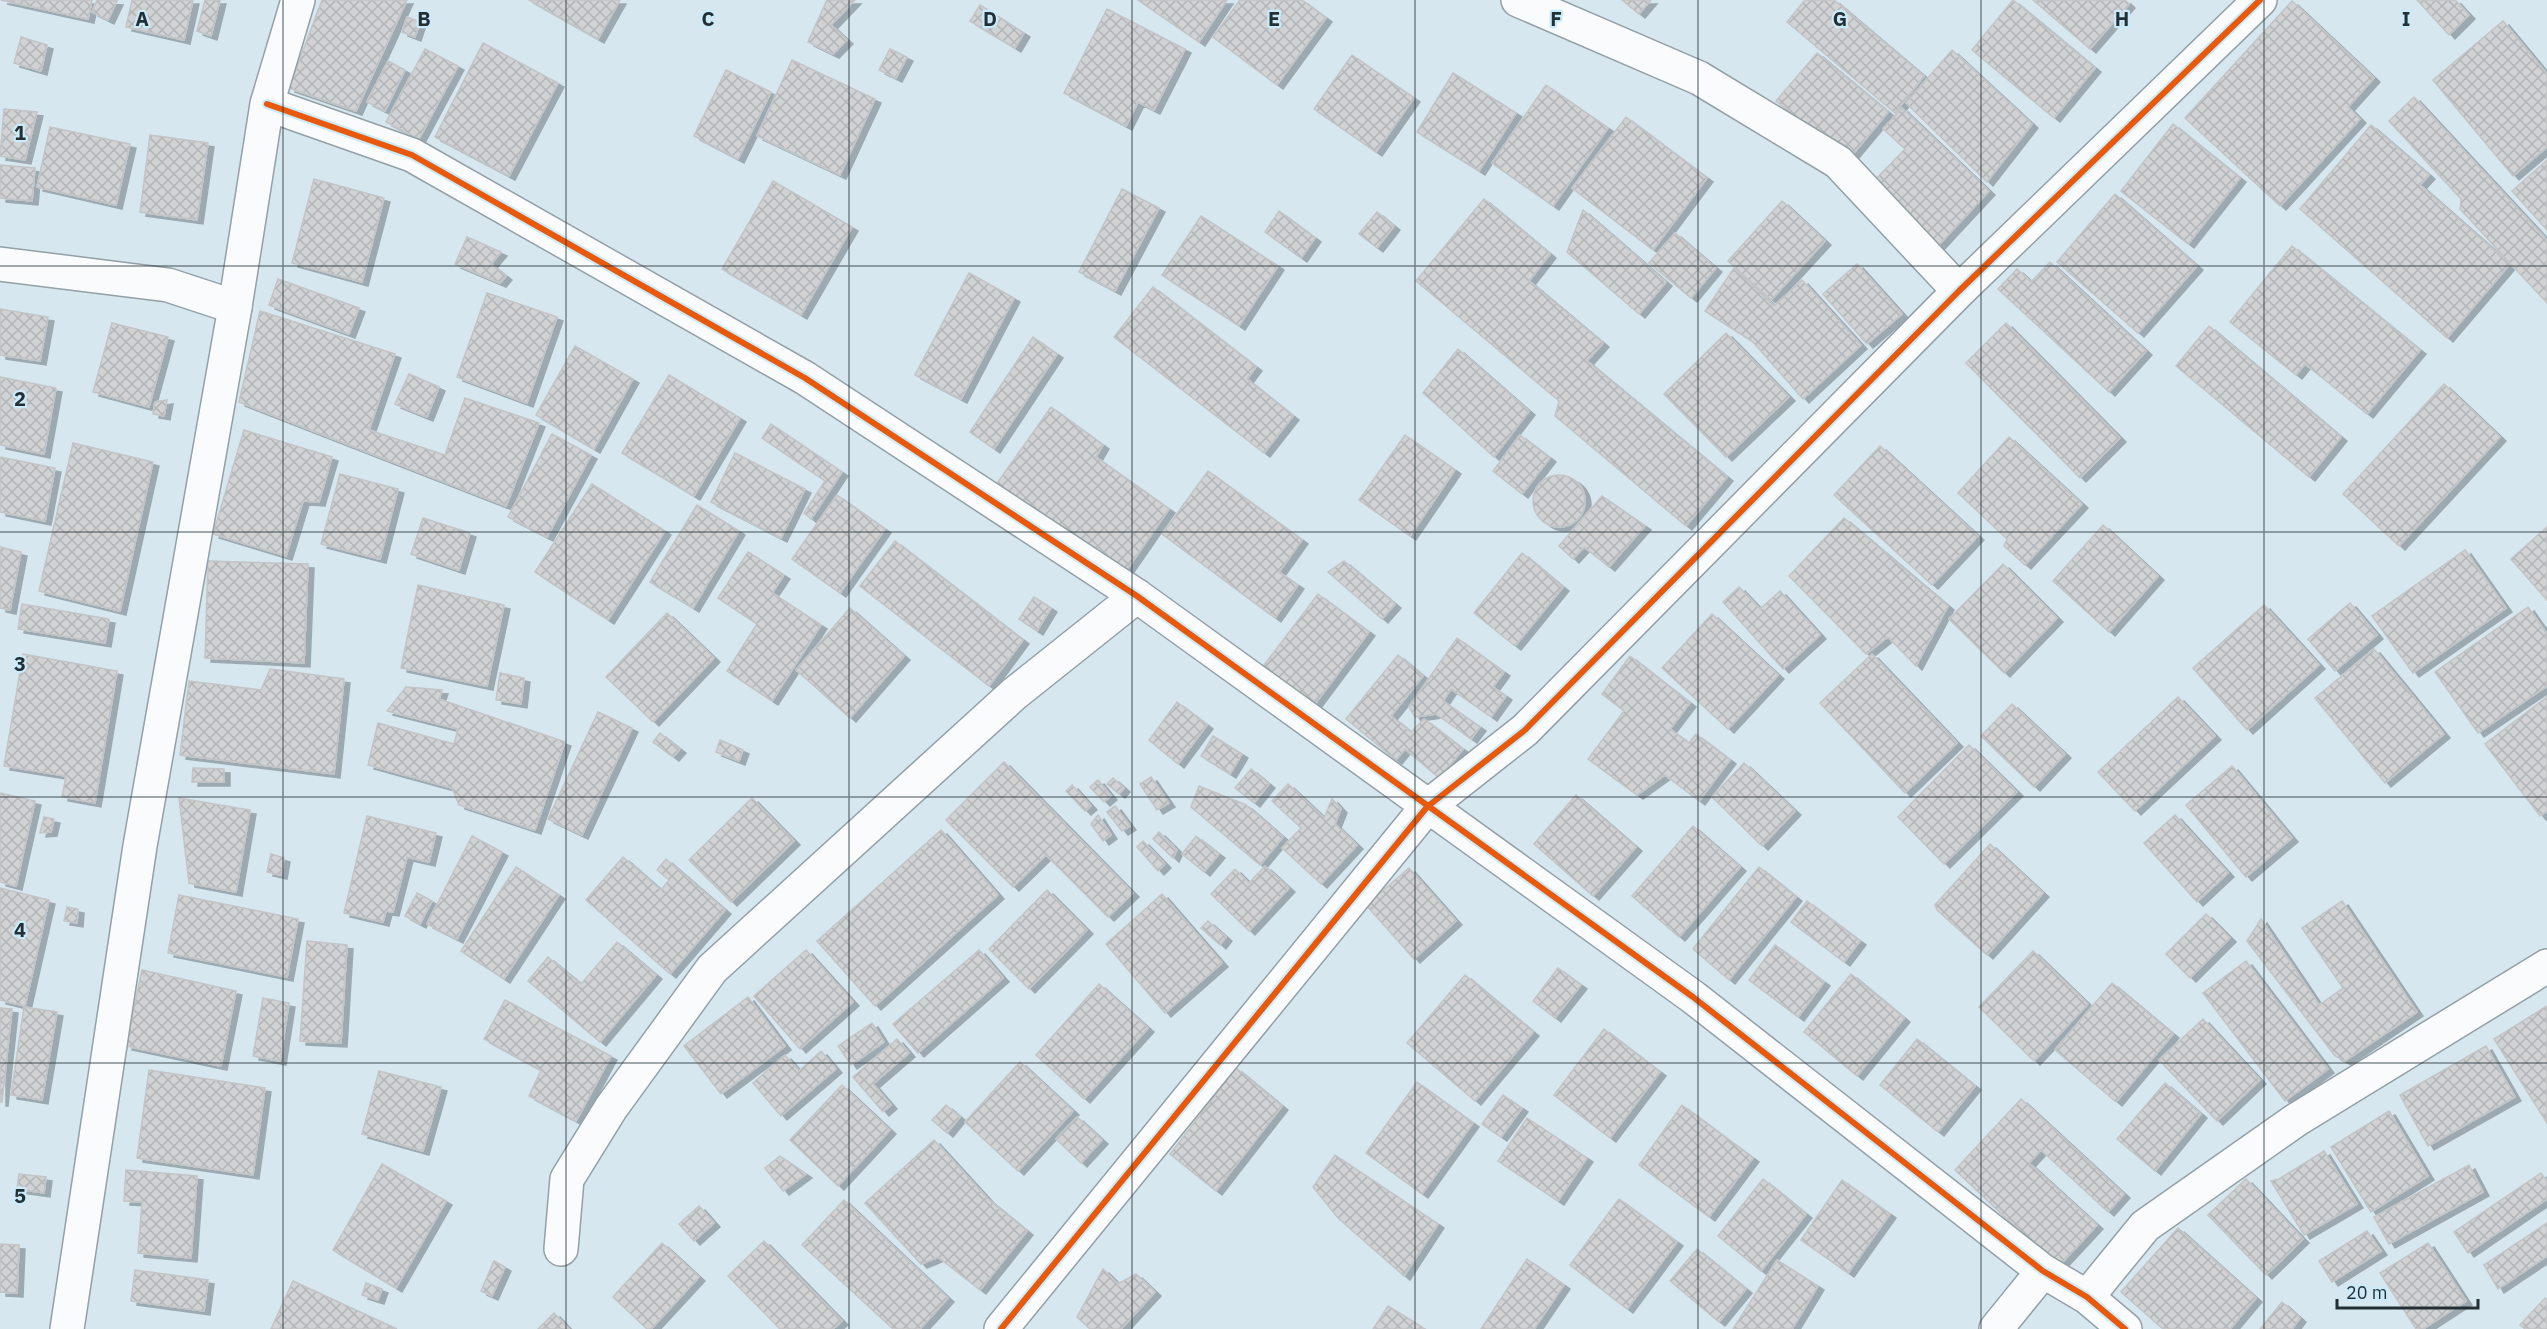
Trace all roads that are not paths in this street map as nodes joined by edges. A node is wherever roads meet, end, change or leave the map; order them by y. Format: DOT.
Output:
graph roads {
  1 [pos="298,0"];
  2 [pos="1518,0"];
  3 [pos="2260,0"];
  4 [pos="267,104"];
  5 [pos="0,264"];
  6 [pos="1959,291"];
  7 [pos="235,307"];
  8 [pos="1137,596"];
  9 [pos="1428,807"];
  10 [pos="2547,966"];
  11 [pos="561,1248"];
  12 [pos="2043,1271"];
  13 [pos="2087,1297"];
  14 [pos="67,1329"];
  15 [pos="1001,1329"];
  16 [pos="1996,1329"];
  17 [pos="2125,1329"];
  1 -- 4 [label="street"];
  2 -- 6 [label="street"];
  3 -- 6 [label="street"];
  4 -- 7 [label="street"];
  4 -- 8 [label="street"];
  5 -- 7 [label="street"];
  6 -- 9 [label="street"];
  7 -- 14 [label="street"];
  8 -- 9 [label="street"];
  8 -- 11 [label="street"];
  9 -- 12 [label="street"];
  9 -- 15 [label="street"];
  10 -- 13 [label="street"];
  12 -- 13 [label="street"];
  12 -- 16 [label="street"];
  13 -- 17 [label="street"];
}
